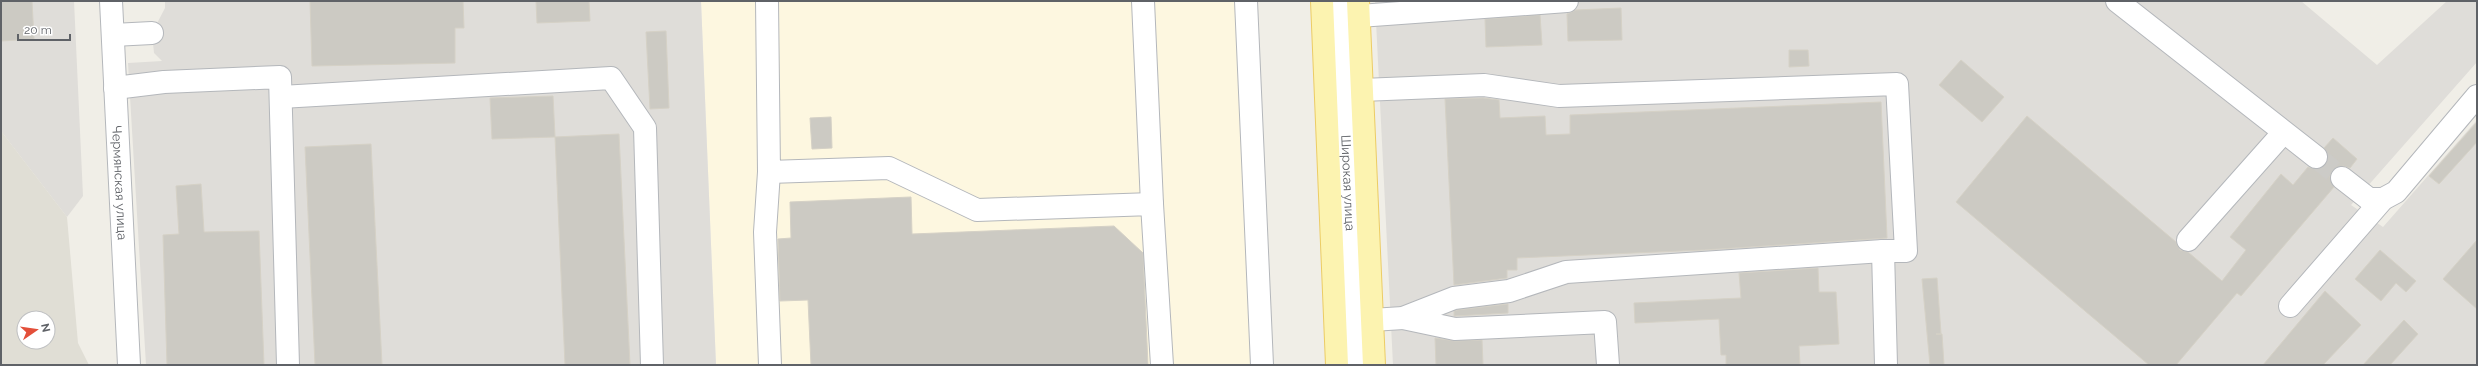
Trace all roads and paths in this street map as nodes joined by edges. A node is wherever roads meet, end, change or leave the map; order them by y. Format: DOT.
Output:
graph roads {
  1 [pos="111,1"];
  2 [pos="767,1"];
  3 [pos="1143,1"];
  4 [pos="1246,1"];
  5 [pos="1322,1"];
  6 [pos="1340,1"];
  7 [pos="1566,1"];
  8 [pos="2116,1"];
  9 [pos="1358,8"];
  10 [pos="152,33"];
  11 [pos="113,35"];
  12 [pos="115,88"];
  13 [pos="1362,90"];
  14 [pos="2477,96"];
  15 [pos="280,97"];
  16 [pos="2283,133"];
  17 [pos="2316,157"];
  18 [pos="769,172"];
  19 [pos="2342,178"];
  20 [pos="2383,199"];
  21 [pos="1152,204"];
  22 [pos="2188,240"];
  23 [pos="1882,251"];
  24 [pos="2290,306"];
  25 [pos="1403,318"];
  26 [pos="1372,320"];
  27 [pos="129,365"];
  28 [pos="288,365"];
  29 [pos="652,365"];
  30 [pos="770,365"];
  31 [pos="1162,365"];
  32 [pos="1262,365"];
  33 [pos="1338,365"];
  34 [pos="1357,365"];
  35 [pos="1374,365"];
  36 [pos="1608,365"];
  37 [pos="1886,365"];
  1 -- 11 [label="street, Чермянская улица"];
  2 -- 18 [label="street"];
  3 -- 21 [label="street"];
  4 -- 32 [label="street"];
  5 -- 33 [label="main road, Широкая улица"];
  6 -- 34 [label="street, Широкая улица"];
  7 -- 9 [label="street"];
  8 -- 16 [label="street"];
  9 -- 13 [label="main road, Широкая улица"];
  10 -- 11 [label="street"];
  11 -- 12 [label="street, Чермянская улица"];
  12 -- 15 [label="street"];
  12 -- 27 [label="street, Чермянская улица"];
  13 -- 23 [label="street"];
  13 -- 26 [label="main road, Широкая улица"];
  14 -- 20 [label="street"];
  15 -- 28 [label="street"];
  15 -- 29 [label="street"];
  16 -- 17 [label="street"];
  16 -- 22 [label="street"];
  18 -- 21 [label="street"];
  18 -- 30 [label="street"];
  19 -- 20 [label="street"];
  20 -- 24 [label="street"];
  21 -- 31 [label="street"];
  23 -- 25 [label="street"];
  23 -- 37 [label="street"];
  25 -- 26 [label="street"];
  25 -- 36 [label="street"];
  26 -- 35 [label="main road, Широкая улица"];
}
